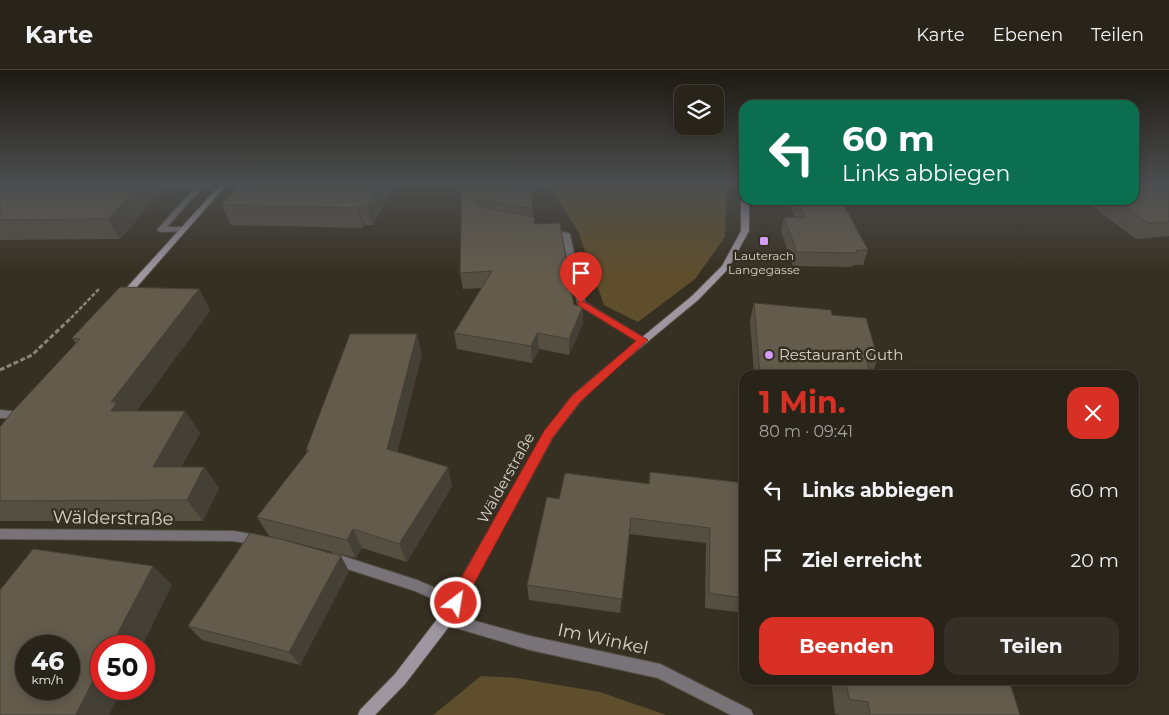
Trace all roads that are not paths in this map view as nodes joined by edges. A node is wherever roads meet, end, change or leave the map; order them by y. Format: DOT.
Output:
graph roads {
  1 [pos="175,214"];
  2 [pos="197,214"];
  3 [pos="746,214"];
  4 [pos="538,229"];
  5 [pos="183,230"];
  6 [pos="114,306"];
  7 [pos="643,340"];
  8 [pos="20,411"];
  9 [pos="0,414"];
  10 [pos="6,428"];
  11 [pos="0,534"];
  12 [pos="270,541"];
  13 [pos="323,556"];
  14 [pos="456,603"];
  15 [pos="446,619"];
  16 [pos="364,715"];
  17 [pos="746,715"];
  1 -- 5 [label="street"];
  2 -- 5 [label="main road"];
  3 -- 7 [label="main road, Wälderstraße"];
  4 -- 7 [label="street"];
  5 -- 6 [label="main road"];
  7 -- 14 [label="main road, Wälderstraße"];
  8 -- 9 [label="street"];
  8 -- 10 [label="main road"];
  11 -- 12 [label="street, Wälderstraße"];
  13 -- 14 [label="street"];
  14 -- 15 [label="main road, Wälderstraße"];
  15 -- 16 [label="main road, Wälderstraße"];
  15 -- 17 [label="street, Im Winkel"];
}
